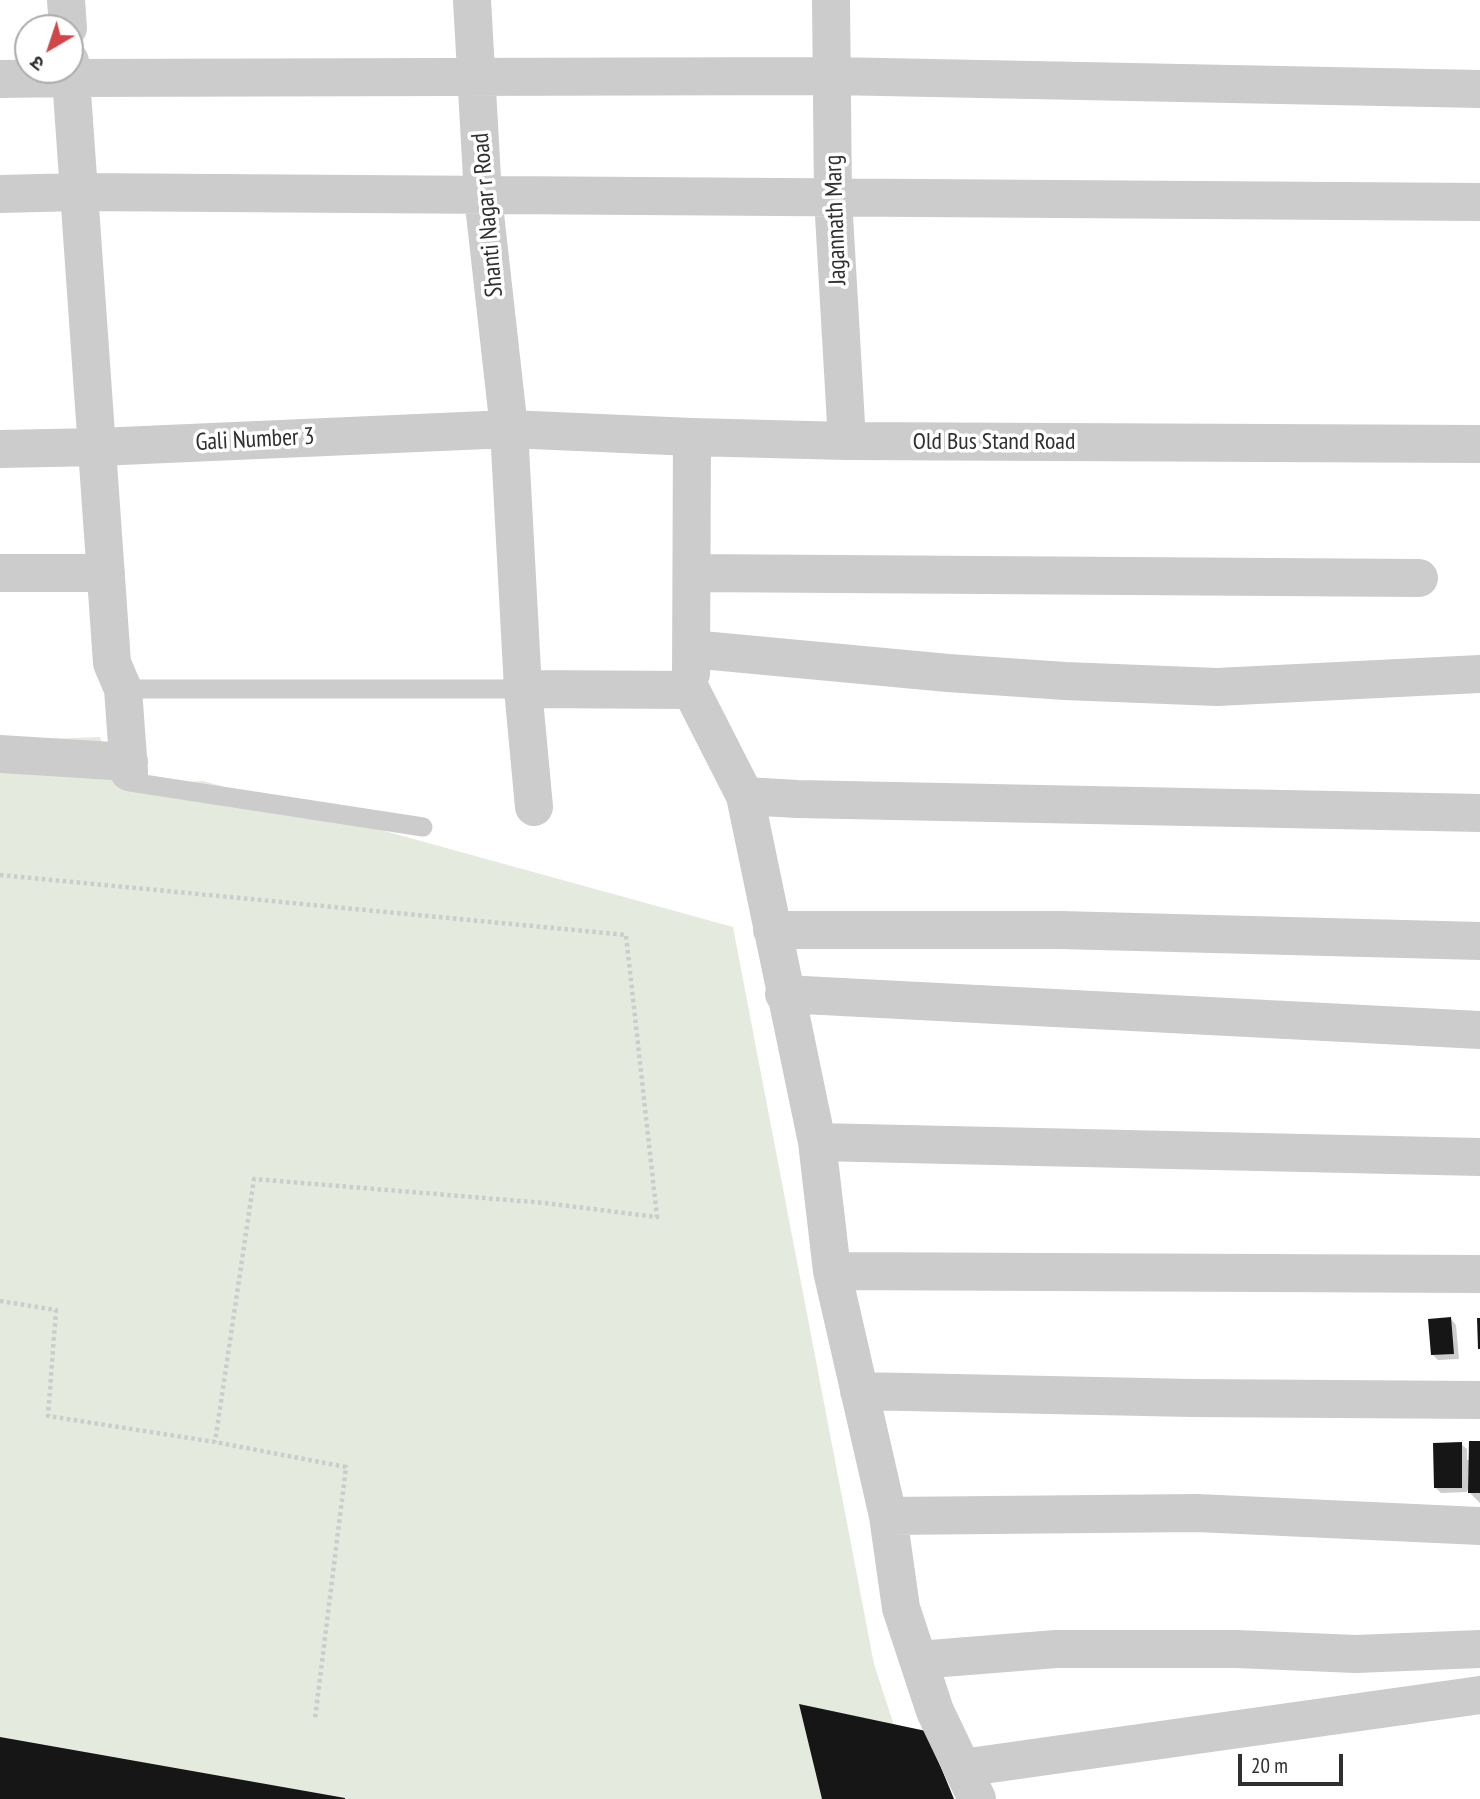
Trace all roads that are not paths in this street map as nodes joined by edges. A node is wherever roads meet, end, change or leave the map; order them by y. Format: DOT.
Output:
graph roads {
  1 [pos="472,0"];
  2 [pos="831,0"];
  3 [pos="84,69"];
  4 [pos="477,76"];
  5 [pos="832,76"];
  6 [pos="72,84"];
  7 [pos="1480,89"];
  8 [pos="79,192"];
  9 [pos="0,194"];
  10 [pos="483,195"];
  11 [pos="834,198"];
  12 [pos="1480,202"];
  13 [pos="509,429"];
  14 [pos="692,437"];
  15 [pos="847,441"];
  16 [pos="1480,444"];
  17 [pos="98,447"];
  18 [pos="0,449"];
  19 [pos="0,573"];
  20 [pos="106,573"];
  21 [pos="692,573"];
  22 [pos="1419,578"];
  23 [pos="691,649"];
  24 [pos="1480,674"];
  25 [pos="123,689"];
  26 [pos="523,690"];
  27 [pos="691,690"];
  28 [pos="0,754"];
  29 [pos="129,767"];
  30 [pos="746,796"];
  31 [pos="534,807"];
  32 [pos="1480,814"];
  33 [pos="423,827"];
  34 [pos="772,930"];
  35 [pos="1480,941"];
  36 [pos="784,994"];
  37 [pos="1480,1030"];
  38 [pos="817,1142"];
  39 [pos="1480,1157"];
  40 [pos="832,1271"];
  41 [pos="1480,1274"];
  42 [pos="859,1391"];
  43 [pos="1480,1400"];
  44 [pos="888,1516"];
  45 [pos="1480,1526"];
  46 [pos="1480,1649"];
  47 [pos="918,1660"];
  48 [pos="1480,1695"];
  49 [pos="970,1784"];
  1 -- 4 [label="street, Shanti Nagar r Road"];
  2 -- 5 [label="street, Jagannath Marg"];
  3 -- 4 [label="street"];
  4 -- 5 [label="street"];
  4 -- 10 [label="street, Shanti Nagar r Road"];
  5 -- 7 [label="street"];
  5 -- 11 [label="street, Jagannath Marg"];
  6 -- 8 [label="street"];
  8 -- 9 [label="street"];
  8 -- 10 [label="street"];
  8 -- 17 [label="street"];
  10 -- 11 [label="street"];
  10 -- 13 [label="street, Shanti Nagar r Road"];
  11 -- 12 [label="street"];
  11 -- 15 [label="street, Jagannath Marg"];
  13 -- 14 [label="street, Old Bus Stand Road"];
  13 -- 17 [label="street, Gali Number 3"];
  13 -- 26 [label="street, Shanti Nagar r Road"];
  14 -- 15 [label="street, Old Bus Stand Road"];
  14 -- 21 [label="street"];
  15 -- 16 [label="street, Old Bus Stand Road"];
  17 -- 18 [label="street, Gali Number 3"];
  17 -- 20 [label="street"];
  19 -- 20 [label="street"];
  20 -- 25 [label="street"];
  21 -- 22 [label="street"];
  21 -- 23 [label="street"];
  23 -- 24 [label="street"];
  23 -- 27 [label="street"];
  25 -- 26 [label="lane"];
  25 -- 29 [label="street"];
  26 -- 27 [label="street"];
  26 -- 31 [label="street, Shanti Nagar r Road"];
  27 -- 30 [label="street"];
  28 -- 29 [label="street"];
  29 -- 33 [label="lane"];
  30 -- 32 [label="street"];
  30 -- 34 [label="street"];
  34 -- 35 [label="street"];
  34 -- 36 [label="street"];
  36 -- 37 [label="street"];
  36 -- 38 [label="street"];
  38 -- 39 [label="street"];
  38 -- 40 [label="street"];
  40 -- 41 [label="street"];
  40 -- 42 [label="street"];
  42 -- 43 [label="street"];
  42 -- 44 [label="street"];
  44 -- 45 [label="street"];
  44 -- 47 [label="street"];
  46 -- 47 [label="street"];
  47 -- 49 [label="street"];
  48 -- 49 [label="street"];
}
